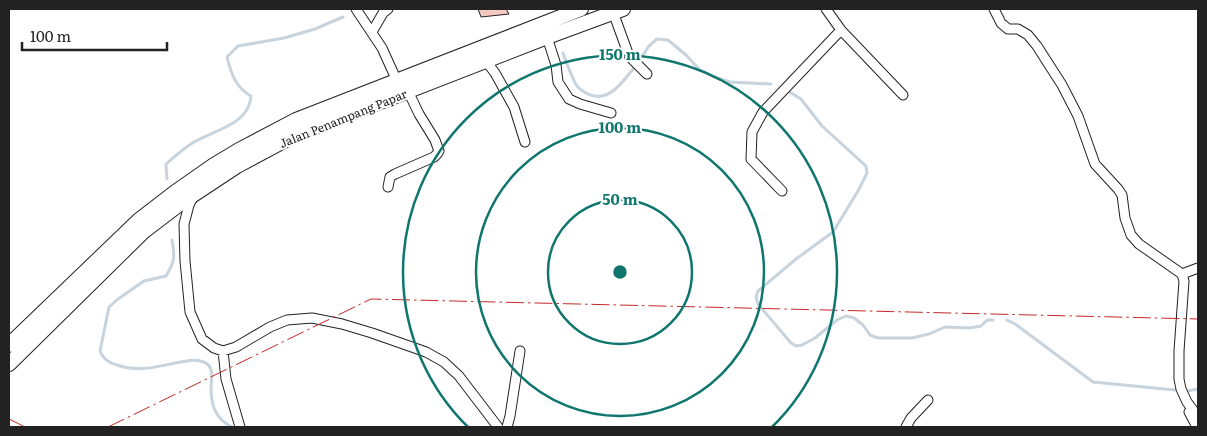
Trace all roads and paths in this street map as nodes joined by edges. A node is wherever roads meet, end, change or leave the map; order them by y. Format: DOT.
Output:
graph roads {
  1 [pos="356,9"];
  2 [pos="388,9"];
  3 [pos="580,9"];
  4 [pos="826,9"];
  5 [pos="994,9"];
  6 [pos="618,10"];
  7 [pos="600,17"];
  8 [pos="841,30"];
  9 [pos="372,32"];
  10 [pos="547,36"];
  11 [pos="486,61"];
  12 [pos="647,74"];
  13 [pos="397,81"];
  14 [pos="408,91"];
  15 [pos="903,94"];
  16 [pos="610,112"];
  17 [pos="525,142"];
  18 [pos="388,187"];
  19 [pos="782,191"];
  20 [pos="194,194"];
  21 [pos="166,215"];
  22 [pos="184,224"];
  23 [pos="1198,268"];
  24 [pos="1182,274"];
  25 [pos="9,345"];
  26 [pos="223,351"];
  27 [pos="520,351"];
  28 [pos="9,364"];
  29 [pos="928,400"];
  30 [pos="1187,402"];
  31 [pos="1198,417"];
  32 [pos="239,426"];
  33 [pos="498,427"];
  34 [pos="507,427"];
  35 [pos="906,427"];
  36 [pos="1198,427"];
  1 -- 9 [label="street"];
  2 -- 9 [label="street"];
  3 -- 7 [label="main road"];
  3 -- 13 [label="main road, Jalan Penampang Papar"];
  4 -- 8 [label="street"];
  5 -- 24 [label="street"];
  6 -- 7 [label="main road, Jalan Penampang Papar"];
  6 -- 12 [label="street"];
  7 -- 10 [label="main road, Jalan Penampang Papar"];
  8 -- 15 [label="street"];
  8 -- 19 [label="street"];
  9 -- 13 [label="street"];
  10 -- 11 [label="main road, Jalan Penampang Papar"];
  10 -- 16 [label="street"];
  11 -- 14 [label="main road, Jalan Penampang Papar"];
  11 -- 17 [label="street"];
  13 -- 25 [label="main road, Jalan Penampang Papar"];
  14 -- 18 [label="street"];
  14 -- 20 [label="main road, Jalan Penampang Papar"];
  20 -- 21 [label="main road, Jalan Penampang Papar"];
  20 -- 22 [label="street"];
  21 -- 22 [label="street"];
  21 -- 28 [label="main road, Jalan Penampang Papar"];
  22 -- 26 [label="street"];
  23 -- 24 [label="street"];
  24 -- 30 [label="street"];
  26 -- 32 [label="street"];
  26 -- 33 [label="street"];
  27 -- 34 [label="street"];
  29 -- 35 [label="street"];
  30 -- 31 [label="street"];
  30 -- 36 [label="street"];
}
